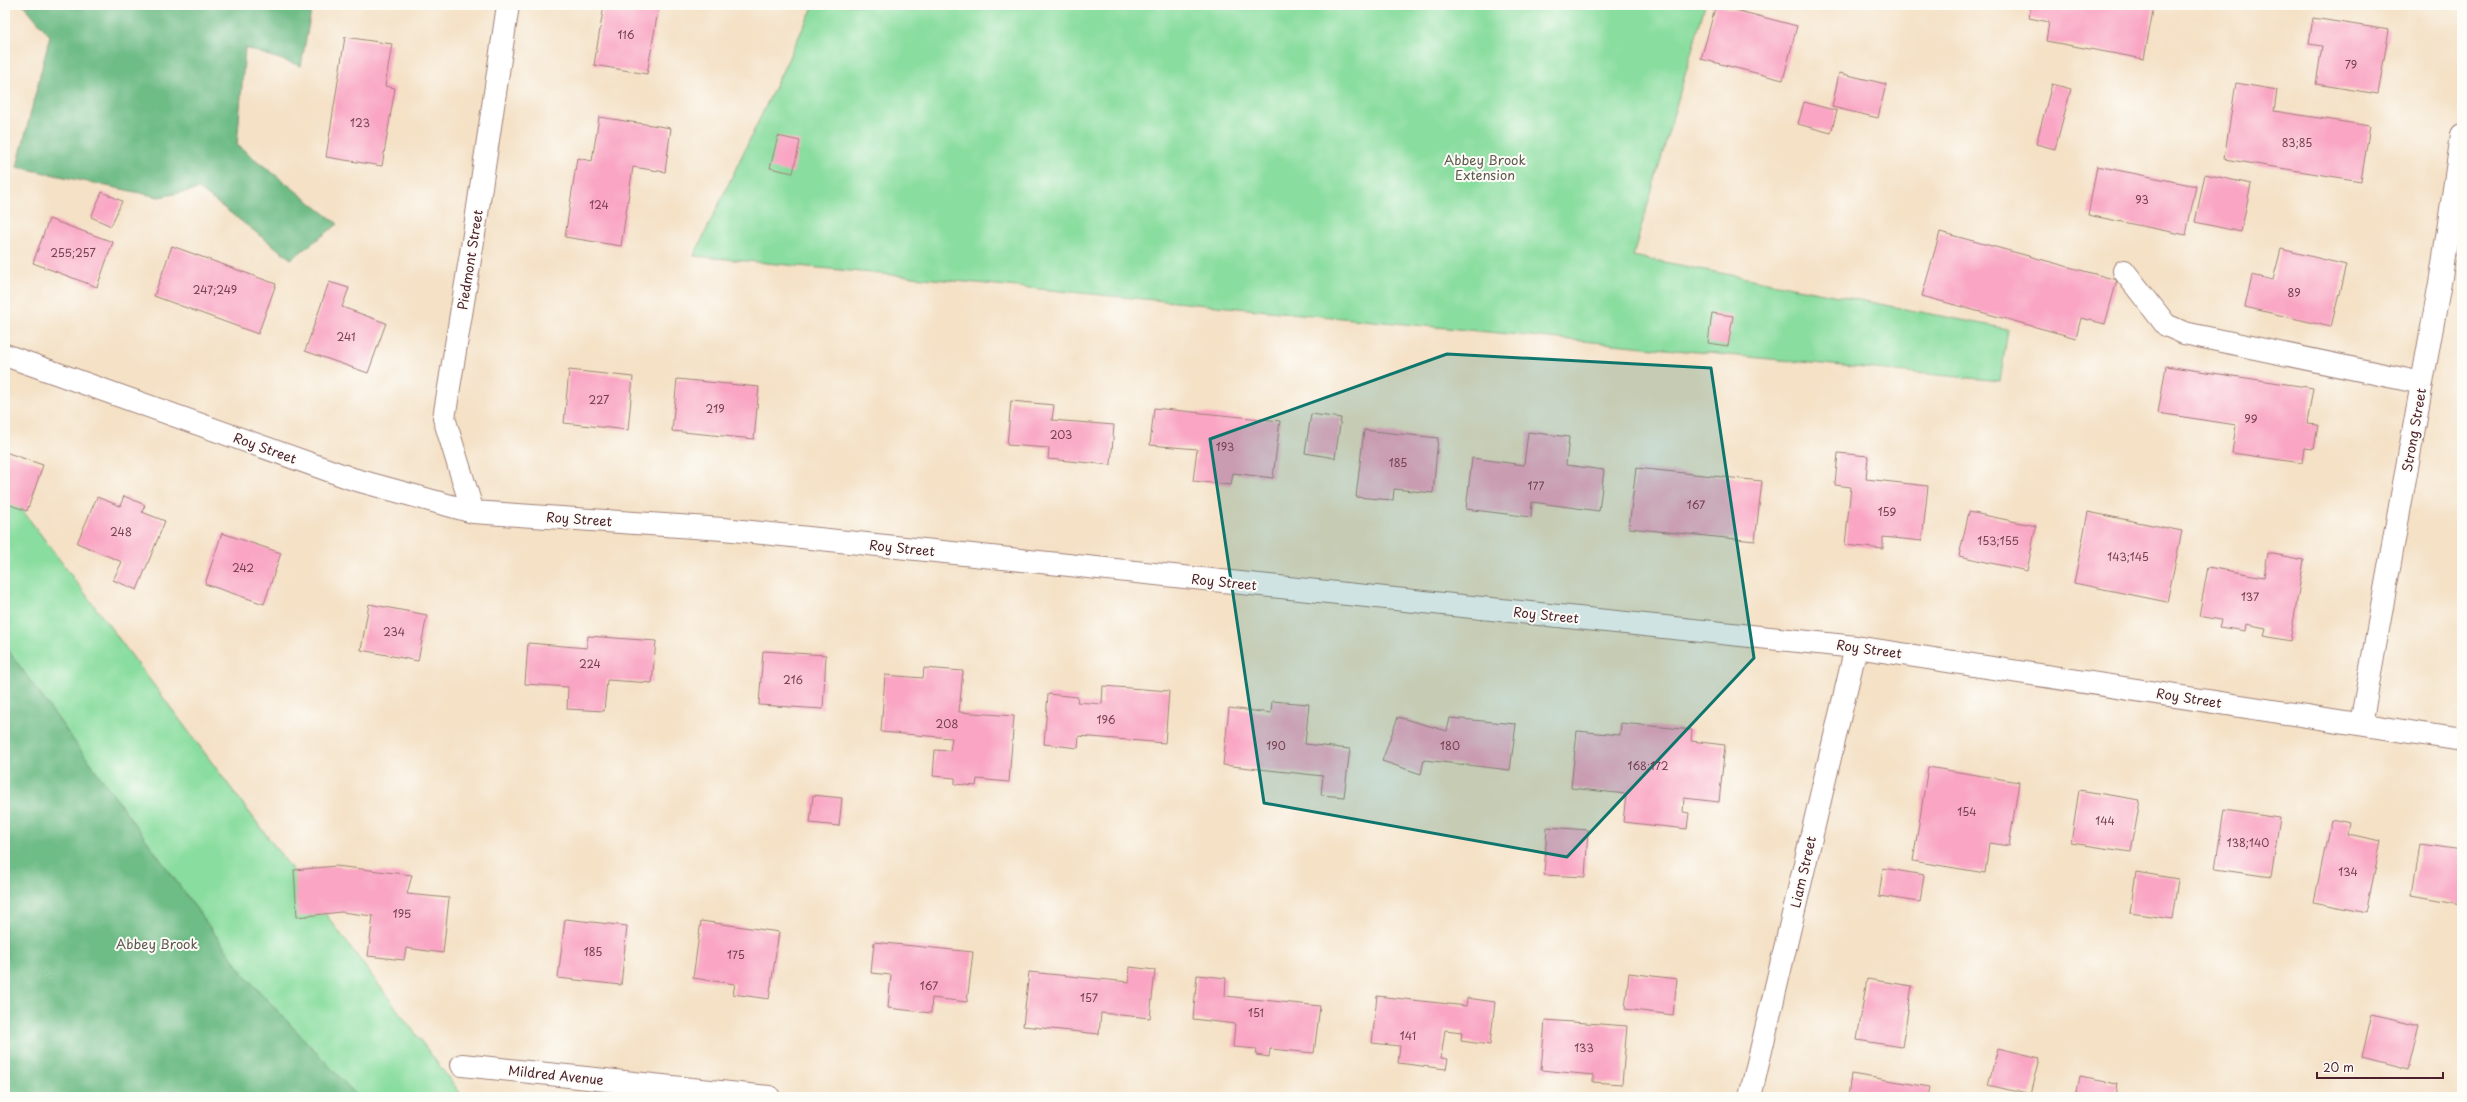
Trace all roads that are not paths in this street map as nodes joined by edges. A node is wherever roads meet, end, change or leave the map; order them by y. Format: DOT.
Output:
graph roads {
  1 [pos="508,5"];
  2 [pos="2462,135"];
  3 [pos="2124,271"];
  4 [pos="5,355"];
  5 [pos="2422,383"];
  6 [pos="473,512"];
  7 [pos="1856,647"];
  8 [pos="2361,724"];
  9 [pos="2462,740"];
  10 [pos="462,1065"];
  11 [pos="769,1097"];
  12 [pos="1750,1097"];
  1 -- 6 [label="street, Piedmont Street"];
  2 -- 5 [label="street, Strong Street"];
  3 -- 5 [label="street"];
  4 -- 6 [label="street, Roy Street"];
  5 -- 8 [label="street, Strong Street"];
  6 -- 7 [label="street, Roy Street"];
  7 -- 8 [label="street, Roy Street"];
  7 -- 12 [label="street, Liam Street"];
  8 -- 9 [label="street, Roy Street"];
  10 -- 11 [label="street, Mildred Avenue"];
}
